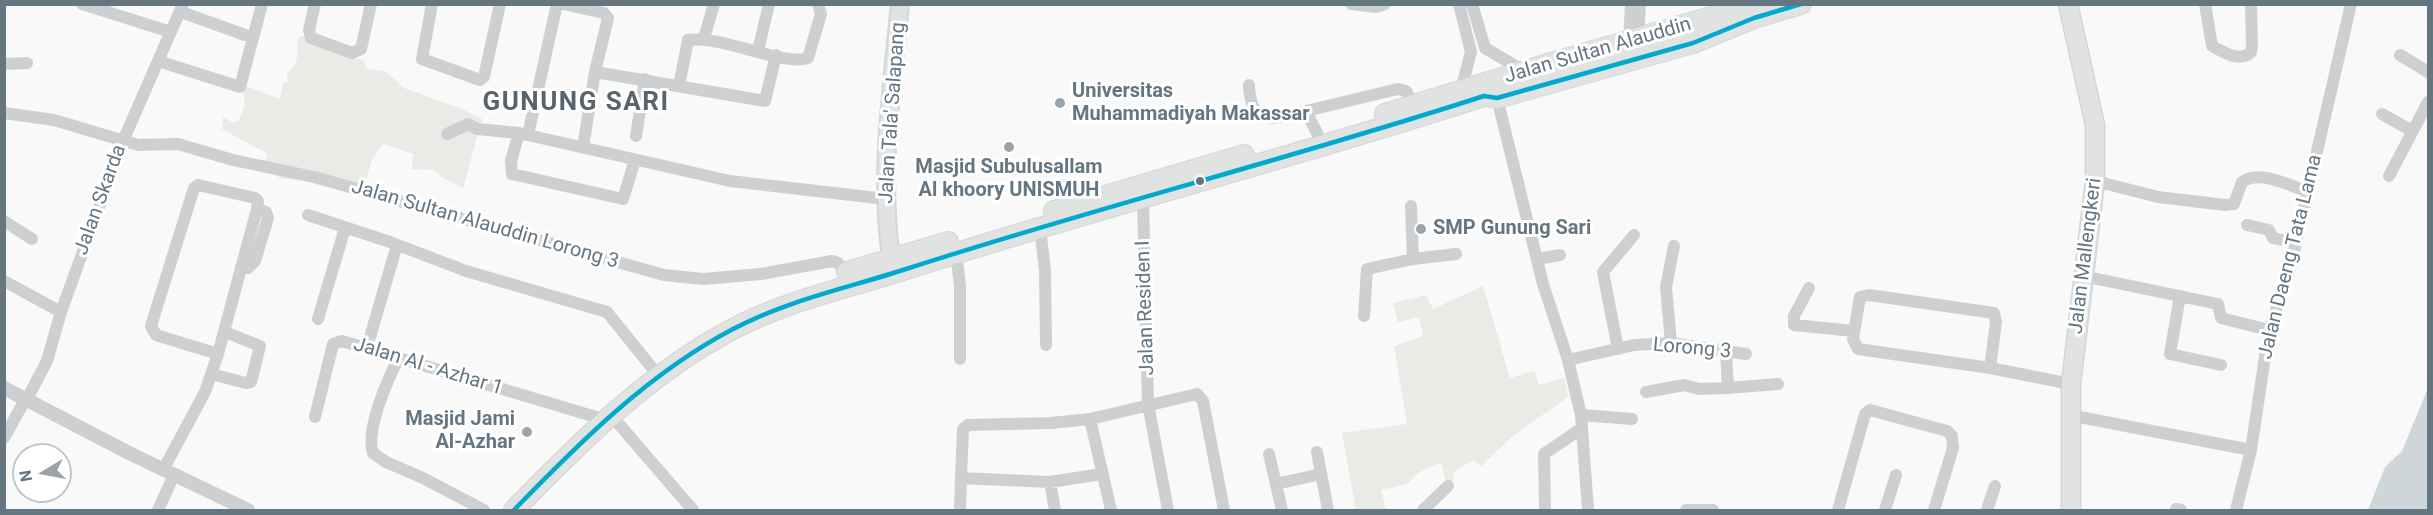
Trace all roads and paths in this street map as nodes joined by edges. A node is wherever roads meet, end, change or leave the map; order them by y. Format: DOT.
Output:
graph roads {
  1 [pos="82,4"];
  2 [pos="262,4"];
  3 [pos="315,4"];
  4 [pos="370,4"];
  5 [pos="432,4"];
  6 [pos="500,4"];
  7 [pos="557,4"];
  8 [pos="563,4"];
  9 [pos="714,4"];
  10 [pos="769,4"];
  11 [pos="818,4"];
  12 [pos="900,4"];
  13 [pos="1351,4"];
  14 [pos="1385,4"];
  15 [pos="1459,4"];
  16 [pos="1472,4"];
  17 [pos="1631,4"];
  18 [pos="1640,4"];
  19 [pos="1801,4"];
  20 [pos="2068,4"];
  21 [pos="2205,4"];
  22 [pos="2250,4"];
  23 [pos="2351,4"];
  24 [pos="182,8"];
  25 [pos="1754,10"];
  26 [pos="171,32"];
  27 [pos="245,34"];
  28 [pos="704,38"];
  29 [pos="1634,40"];
  30 [pos="1485,48"];
  31 [pos="758,51"];
  32 [pos="1471,52"];
  33 [pos="776,55"];
  34 [pos="2400,55"];
  35 [pos="158,61"];
  36 [pos="27,63"];
  37 [pos="4,64"];
  38 [pos="1524,70"];
  39 [pos="595,72"];
  40 [pos="2428,72"];
  41 [pos="645,79"];
  42 [pos="1249,85"];
  43 [pos="679,86"];
  44 [pos="1461,90"];
  45 [pos="1497,98"];
  46 [pos="2428,102"];
  47 [pos="1413,105"];
  48 [pos="1306,111"];
  49 [pos="4,112"];
  50 [pos="2382,114"];
  51 [pos="2424,119"];
  52 [pos="2412,131"];
  53 [pos="447,134"];
  54 [pos="524,134"];
  55 [pos="1318,135"];
  56 [pos="636,136"];
  57 [pos="123,141"];
  58 [pos="584,147"];
  59 [pos="635,160"];
  60 [pos="1217,169"];
  61 [pos="2389,176"];
  62 [pos="2095,181"];
  63 [pos="2309,192"];
  64 [pos="886,199"];
  65 [pos="1143,205"];
  66 [pos="1411,206"];
  67 [pos="308,215"];
  68 [pos="4,221"];
  69 [pos="2247,225"];
  70 [pos="345,228"];
  71 [pos="1040,228"];
  72 [pos="1634,235"];
  73 [pos="32,238"];
  74 [pos="2296,243"];
  75 [pos="397,245"];
  76 [pos="1674,246"];
  77 [pos="956,252"];
  78 [pos="1456,254"];
  79 [pos="1560,255"];
  80 [pos="891,257"];
  81 [pos="1413,259"];
  82 [pos="1537,259"];
  83 [pos="846,273"];
  84 [pos="2083,276"];
  85 [pos="4,281"];
  86 [pos="1809,288"];
  87 [pos="2180,296"];
  88 [pos="789,299"];
  89 [pos="61,312"];
  90 [pos="1364,316"];
  91 [pos="318,319"];
  92 [pos="2269,330"];
  93 [pos="225,332"];
  94 [pos="1854,332"];
  95 [pos="370,337"];
  96 [pos="1671,343"];
  97 [pos="1046,345"];
  98 [pos="1618,349"];
  99 [pos="1726,352"];
  100 [pos="218,354"];
  101 [pos="1746,354"];
  102 [pos="399,357"];
  103 [pos="960,359"];
  104 [pos="1568,360"];
  105 [pos="2221,365"];
  106 [pos="1990,368"];
  107 [pos="653,369"];
  108 [pos="211,374"];
  109 [pos="1778,384"];
  110 [pos="2071,384"];
  111 [pos="4,388"];
  112 [pos="1728,388"];
  113 [pos="1646,392"];
  114 [pos="27,398"];
  115 [pos="1148,404"];
  116 [pos="1581,415"];
  117 [pos="2069,415"];
  118 [pos="604,416"];
  119 [pos="315,417"];
  120 [pos="1632,418"];
  121 [pos="1090,419"];
  122 [pos="1582,428"];
  123 [pos="4,438"];
  124 [pos="2251,450"];
  125 [pos="1317,452"];
  126 [pos="1269,454"];
  127 [pos="169,473"];
  128 [pos="1102,474"];
  129 [pos="1321,474"];
  130 [pos="1896,475"];
  131 [pos="961,478"];
  132 [pos="1050,482"];
  133 [pos="1276,484"];
  134 [pos="1448,486"];
  135 [pos="1995,486"];
  136 [pos="158,510"];
  137 [pos="248,510"];
  138 [pos="484,510"];
  139 [pos="499,510"];
  140 [pos="514,510"];
  141 [pos="693,510"];
  142 [pos="960,510"];
  143 [pos="1055,510"];
  144 [pos="1111,510"];
  145 [pos="1168,510"];
  146 [pos="1224,510"];
  147 [pos="1282,510"];
  148 [pos="1328,510"];
  149 [pos="1425,510"];
  150 [pos="1545,510"];
  151 [pos="1588,510"];
  152 [pos="1686,510"];
  153 [pos="1713,510"];
  154 [pos="1838,510"];
  155 [pos="1884,510"];
  156 [pos="1934,510"];
  157 [pos="1987,510"];
  158 [pos="2071,510"];
  159 [pos="2236,510"];
  1 -- 26 [label="street"];
  2 -- 35 [label="street"];
  3 -- 4 [label="street"];
  5 -- 6 [label="street"];
  7 -- 54 [label="street"];
  8 -- 39 [label="street"];
  9 -- 28 [label="street"];
  10 -- 31 [label="street"];
  11 -- 33 [label="street"];
  12 -- 64 [label="main road, Jalan Tala' Salapang"];
  13 -- 14 [label="street"];
  15 -- 32 [label="street"];
  16 -- 30 [label="street"];
  17 -- 29 [label="street"];
  18 -- 29 [label="street"];
  19 -- 25 [label="highway, Jalan Sultan Alauddin"];
  20 -- 62 [label="main road, Jalan Mallengkeri"];
  21 -- 22 [label="street"];
  23 -- 63 [label="street, Jalan Daeng Tata Lama"];
  24 -- 26 [label="street, Jalan Skarda"];
  24 -- 27 [label="street"];
  25 -- 29 [label="highway, Jalan Sultan Alauddin"];
  25 -- 45 [label="highway, Jalan Sultan Alauddin"];
  26 -- 35 [label="street, Jalan Skarda"];
  28 -- 31 [label="street"];
  28 -- 43 [label="street"];
  29 -- 38 [label="highway, Jalan Sultan Alauddin"];
  30 -- 32 [label="street"];
  30 -- 38 [label="street"];
  31 -- 33 [label="street"];
  32 -- 44 [label="street"];
  33 -- 43 [label="street"];
  34 -- 40 [label="street"];
  35 -- 57 [label="street, Jalan Skarda"];
  36 -- 37 [label="street"];
  38 -- 44 [label="highway, Jalan Sultan Alauddin"];
  39 -- 41 [label="street"];
  39 -- 58 [label="street"];
  41 -- 43 [label="street"];
  41 -- 56 [label="street"];
  42 -- 48 [label="street"];
  44 -- 47 [label="highway, Jalan Sultan Alauddin"];
  45 -- 60 [label="highway, Jalan Sultan Alauddin"];
  45 -- 82 [label="street"];
  46 -- 51 [label="street"];
  47 -- 48 [label="street"];
  47 -- 55 [label="highway, Jalan Sultan Alauddin"];
  48 -- 55 [label="street"];
  49 -- 57 [label="street, Jalan Sultan Alauddin Lorong 3"];
  50 -- 52 [label="street"];
  51 -- 52 [label="street"];
  52 -- 61 [label="street"];
  53 -- 54 [label="street"];
  54 -- 58 [label="street"];
  54 -- 59 [label="street"];
  55 -- 60 [label="highway, Jalan Sultan Alauddin"];
  57 -- 83 [label="street, Jalan Sultan Alauddin Lorong 3"];
  57 -- 89 [label="street, Jalan Skarda"];
  58 -- 59 [label="street"];
  59 -- 64 [label="street"];
  60 -- 65 [label="highway, Jalan Sultan Alauddin"];
  60 -- 80 [label="highway, Jalan Sultan Alauddin"];
  62 -- 63 [label="street"];
  62 -- 84 [label="main road, Jalan Mallengkeri"];
  63 -- 74 [label="street, Jalan Daeng Tata Lama"];
  64 -- 80 [label="main road, Jalan Tala' Salapang"];
  65 -- 71 [label="highway, Jalan Sultan Alauddin"];
  65 -- 115 [label="street, Jalan Residen I"];
  66 -- 81 [label="street"];
  67 -- 70 [label="street"];
  68 -- 73 [label="street"];
  69 -- 74 [label="street"];
  70 -- 75 [label="street"];
  70 -- 91 [label="street"];
  71 -- 77 [label="highway, Jalan Sultan Alauddin"];
  71 -- 97 [label="street"];
  72 -- 98 [label="street"];
  74 -- 92 [label="street, Jalan Daeng Tata Lama"];
  75 -- 95 [label="street"];
  75 -- 107 [label="street"];
  76 -- 96 [label="street"];
  77 -- 88 [label="highway, Jalan Sultan Alauddin"];
  77 -- 103 [label="street"];
  78 -- 81 [label="street"];
  79 -- 82 [label="street"];
  80 -- 83 [label="highway, Jalan Sultan Alauddin"];
  81 -- 90 [label="street"];
  82 -- 104 [label="street"];
  83 -- 88 [label="highway, Jalan Sultan Alauddin"];
  84 -- 87 [label="street"];
  84 -- 110 [label="main road, Jalan Mallengkeri"];
  85 -- 89 [label="street"];
  86 -- 94 [label="street"];
  87 -- 92 [label="street"];
  87 -- 105 [label="street"];
  88 -- 107 [label="highway, Jalan Sultan Alauddin"];
  88 -- 118 [label="highway, Jalan Sultan Alauddin"];
  89 -- 114 [label="street, Jalan Skarda"];
  92 -- 124 [label="street, Jalan Daeng Tata Lama"];
  93 -- 100 [label="street"];
  93 -- 100 [label="street"];
  93 -- 108 [label="street"];
  94 -- 106 [label="street"];
  94 -- 106 [label="street"];
  96 -- 98 [label="street, Lorong 3"];
  96 -- 99 [label="street, Lorong 3"];
  98 -- 104 [label="street, Lorong 3"];
  99 -- 101 [label="street, Lorong 3"];
  99 -- 112 [label="street"];
  100 -- 108 [label="street"];
  102 -- 118 [label="street, Jalan Al - Azhar 1"];
  102 -- 119 [label="street, Jalan Al - Azhar 1"];
  102 -- 138 [label="street"];
  104 -- 116 [label="street"];
  106 -- 110 [label="street"];
  107 -- 118 [label="highway, Jalan Sultan Alauddin"];
  108 -- 127 [label="street"];
  109 -- 112 [label="street"];
  110 -- 117 [label="main road, Jalan Mallengkeri"];
  111 -- 114 [label="street"];
  112 -- 113 [label="street"];
  114 -- 123 [label="street, Jalan Skarda"];
  114 -- 127 [label="street"];
  115 -- 121 [label="street"];
  115 -- 145 [label="street, Jalan Residen I"];
  115 -- 146 [label="street, Jalan Residen I"];
  116 -- 120 [label="street"];
  116 -- 122 [label="street"];
  117 -- 124 [label="street"];
  117 -- 158 [label="main road, Jalan Mallengkeri"];
  118 -- 139 [label="highway, Jalan Sultan Alauddin"];
  118 -- 140 [label="highway, Jalan Sultan Alauddin"];
  118 -- 141 [label="street"];
  121 -- 128 [label="street"];
  121 -- 131 [label="street"];
  122 -- 150 [label="street"];
  122 -- 151 [label="street"];
  124 -- 159 [label="street, Jalan Daeng Tata Lama"];
  125 -- 129 [label="street"];
  126 -- 133 [label="street"];
  127 -- 136 [label="street"];
  127 -- 137 [label="street"];
  128 -- 132 [label="street"];
  128 -- 144 [label="street"];
  129 -- 133 [label="street"];
  129 -- 148 [label="street"];
  130 -- 155 [label="street"];
  131 -- 132 [label="street"];
  131 -- 142 [label="street"];
  132 -- 143 [label="street"];
  133 -- 147 [label="street"];
  134 -- 149 [label="street"];
  135 -- 157 [label="street"];
  152 -- 153 [label="street"];
  154 -- 156 [label="street"];
}
